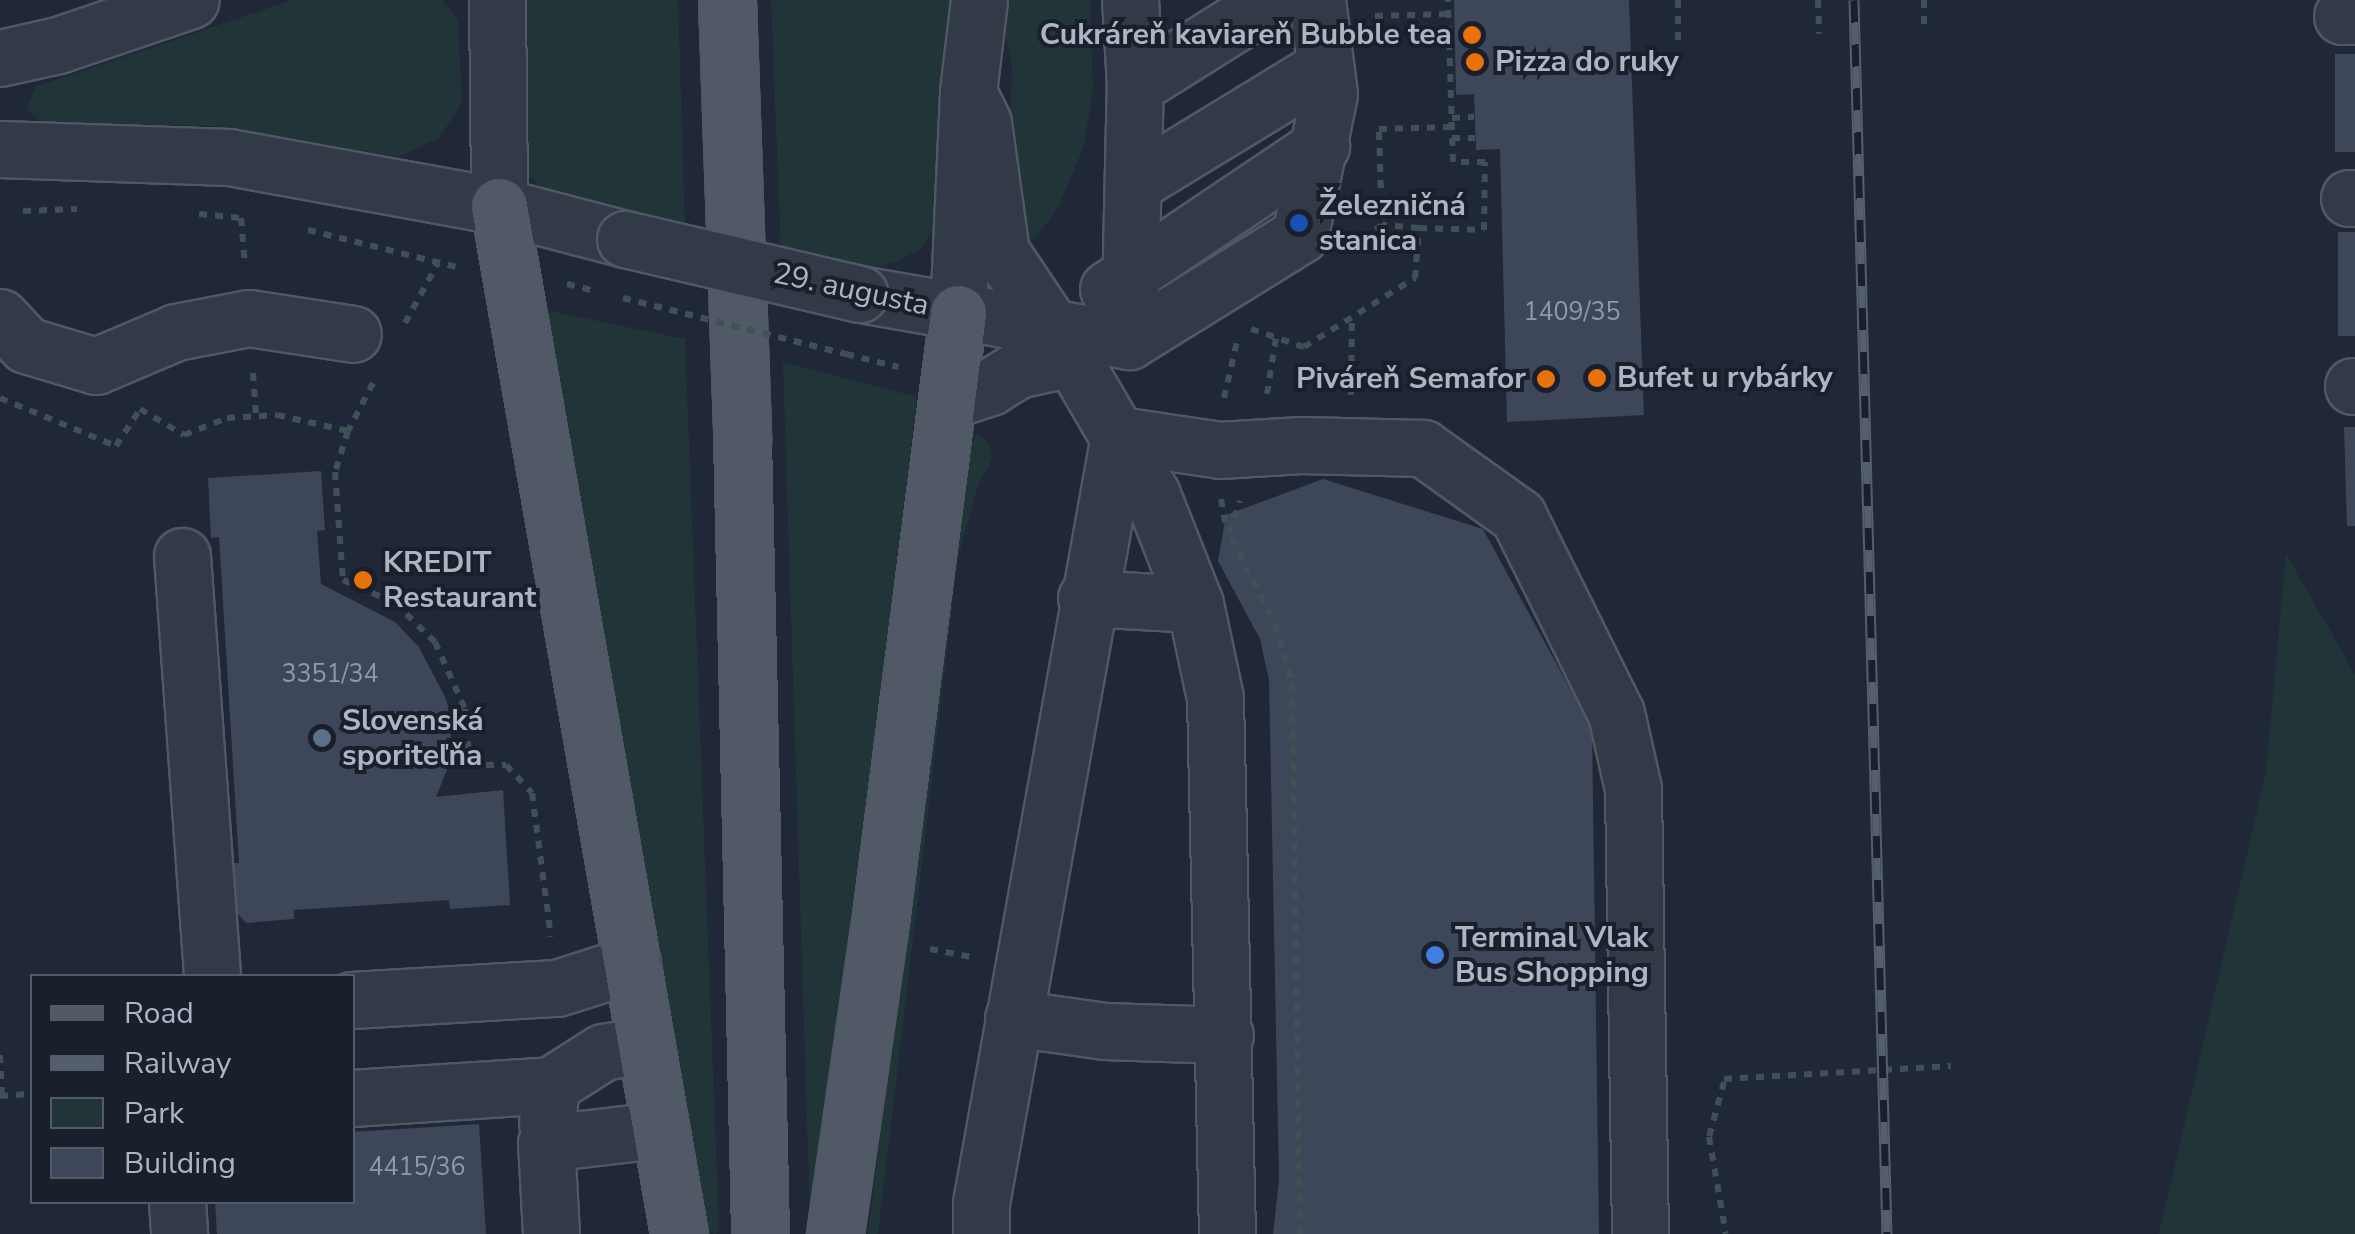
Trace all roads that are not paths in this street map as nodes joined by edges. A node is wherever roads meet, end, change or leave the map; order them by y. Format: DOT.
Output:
graph roads {
  1 [pos="190,0"];
  2 [pos="497,0"];
  3 [pos="727,0"];
  4 [pos="978,0"];
  5 [pos="1130,0"];
  6 [pos="1272,0"];
  7 [pos="1316,0"];
  8 [pos="0,58"];
  9 [pos="1325,66"];
  10 [pos="1135,86"];
  11 [pos="968,92"];
  12 [pos="1321,146"];
  13 [pos="0,149"];
  14 [pos="1134,184"];
  15 [pos="499,206"];
  16 [pos="1132,274"];
  17 [pos="958,313"];
  18 [pos="0,317"];
  19 [pos="353,334"];
  20 [pos="1129,340"];
  21 [pos="1060,342"];
  22 [pos="930,385"];
  23 [pos="1119,436"];
  24 [pos="182,556"];
  25 [pos="1086,598"];
  26 [pos="1195,604"];
  27 [pos="632,964"];
  28 [pos="212,974"];
  29 [pos="355,1000"];
  30 [pos="1013,1018"];
  31 [pos="1225,1035"];
  32 [pos="644,1045"];
  33 [pos="551,1085"];
  34 [pos="355,1098"];
  35 [pos="658,1130"];
  36 [pos="546,1144"];
  37 [pos="176,1204"];
  38 [pos="179,1234"];
  39 [pos="551,1234"];
  40 [pos="679,1234"];
  41 [pos="760,1234"];
  42 [pos="835,1234"];
  43 [pos="981,1234"];
  44 [pos="1228,1234"];
  45 [pos="1640,1234"];
  1 -- 8 [label="street"];
  2 -- 15 [label="street"];
  3 -- 41 [label="main road"];
  4 -- 11 [label="street, 29. augusta"];
  5 -- 10 [label="street"];
  6 -- 10 [label="street"];
  7 -- 9 [label="street"];
  9 -- 12 [label="street"];
  9 -- 14 [label="street"];
  10 -- 14 [label="street"];
  11 -- 17 [label="street, 29. augusta"];
  11 -- 21 [label="street"];
  12 -- 16 [label="street"];
  12 -- 20 [label="street"];
  13 -- 15 [label="street, 29. augusta"];
  14 -- 16 [label="street"];
  15 -- 17 [label="street, 29. augusta, bridge"];
  15 -- 27 [label="main road"];
  16 -- 20 [label="street"];
  16 -- 21 [label="street"];
  17 -- 21 [label="street"];
  17 -- 22 [label="main road"];
  18 -- 19 [label="street"];
  20 -- 21 [label="street"];
  21 -- 22 [label="street"];
  21 -- 23 [label="street"];
  22 -- 42 [label="main road"];
  23 -- 25 [label="street"];
  23 -- 26 [label="street"];
  23 -- 45 [label="street"];
  24 -- 28 [label="street"];
  25 -- 26 [label="street"];
  25 -- 30 [label="street"];
  26 -- 31 [label="street"];
  27 -- 29 [label="street"];
  27 -- 32 [label="main road"];
  30 -- 31 [label="street"];
  30 -- 43 [label="street"];
  31 -- 44 [label="street"];
  32 -- 33 [label="street"];
  32 -- 35 [label="main road"];
  33 -- 34 [label="street"];
  33 -- 36 [label="street"];
  35 -- 36 [label="street"];
  35 -- 40 [label="main road"];
  36 -- 39 [label="street"];
  37 -- 38 [label="street"];
}
